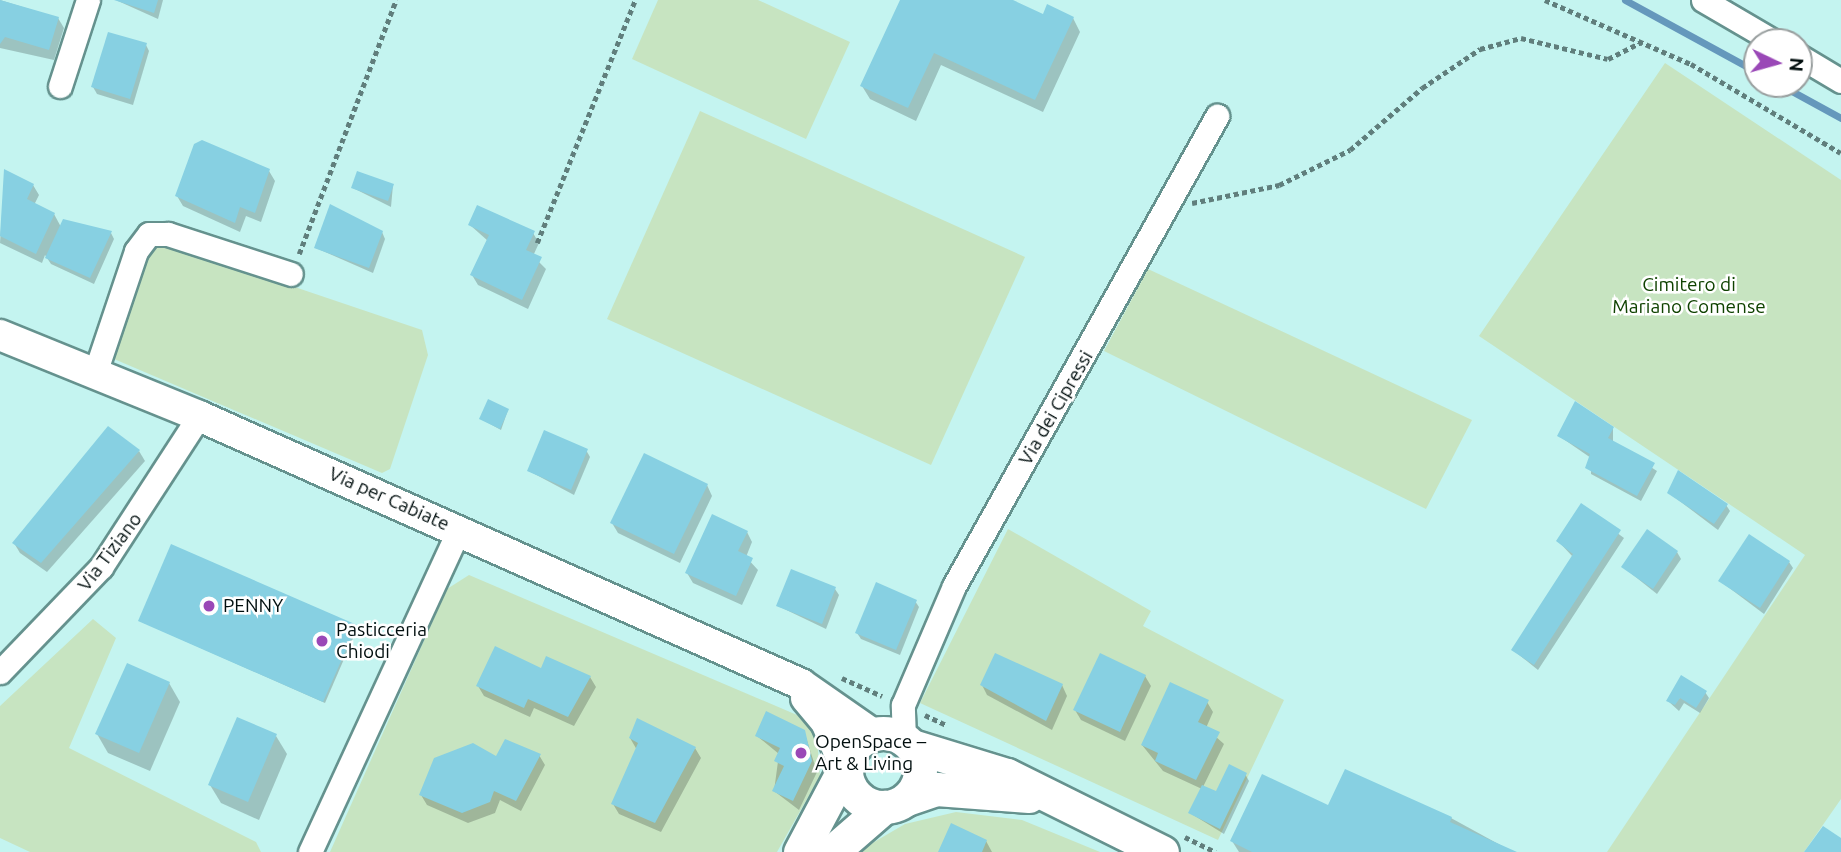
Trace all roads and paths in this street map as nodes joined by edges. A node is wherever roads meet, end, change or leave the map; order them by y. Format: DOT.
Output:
graph roads {
  1 [pos="88,0"];
  2 [pos="396,0"];
  3 [pos="635,0"];
  4 [pos="1545,0"];
  5 [pos="1703,0"];
  6 [pos="1750,28"];
  7 [pos="1642,42"];
  8 [pos="1813,64"];
  9 [pos="1841,81"];
  10 [pos="60,86"];
  11 [pos="1217,116"];
  12 [pos="1841,153"];
  13 [pos="1170,205"];
  14 [pos="537,243"];
  15 [pos="291,274"];
  16 [pos="0,335"];
  17 [pos="95,373"];
  18 [pos="199,416"];
  19 [pos="459,529"];
  20 [pos="0,672"];
  21 [pos="772,673"];
  22 [pos="896,740"];
  23 [pos="845,766"];
  24 [pos="1042,797"];
  25 [pos="896,803"];
  26 [pos="310,852"];
  27 [pos="800,852"];
  28 [pos="832,852"];
  29 [pos="1163,852"];
  1 -- 10 [label="street"];
  2 -- 15 [label="path"];
  3 -- 14 [label="path"];
  4 -- 7 [label="path"];
  5 -- 6 [label="street"];
  7 -- 12 [label="path"];
  7 -- 13 [label="path"];
  8 -- 9 [label="street"];
  11 -- 13 [label="street, Via dei Cipressi"];
  13 -- 22 [label="street, Via dei Cipressi"];
  15 -- 17 [label="street"];
  16 -- 17 [label="street, Via per Cabiate"];
  17 -- 18 [label="street, Via per Cabiate"];
  18 -- 19 [label="street, Via per Cabiate"];
  18 -- 20 [label="street, Via Tiziano"];
  19 -- 21 [label="street, Via per Cabiate"];
  19 -- 26 [label="street"];
  21 -- 22 [label="street"];
  21 -- 23 [label="street"];
  22 -- 23 [label="main road"];
  22 -- 24 [label="main road"];
  22 -- 25 [label="main road"];
  23 -- 25 [label="main road"];
  23 -- 27 [label="main road"];
  24 -- 25 [label="main road"];
  24 -- 29 [label="main road"];
  25 -- 28 [label="main road"];
}
